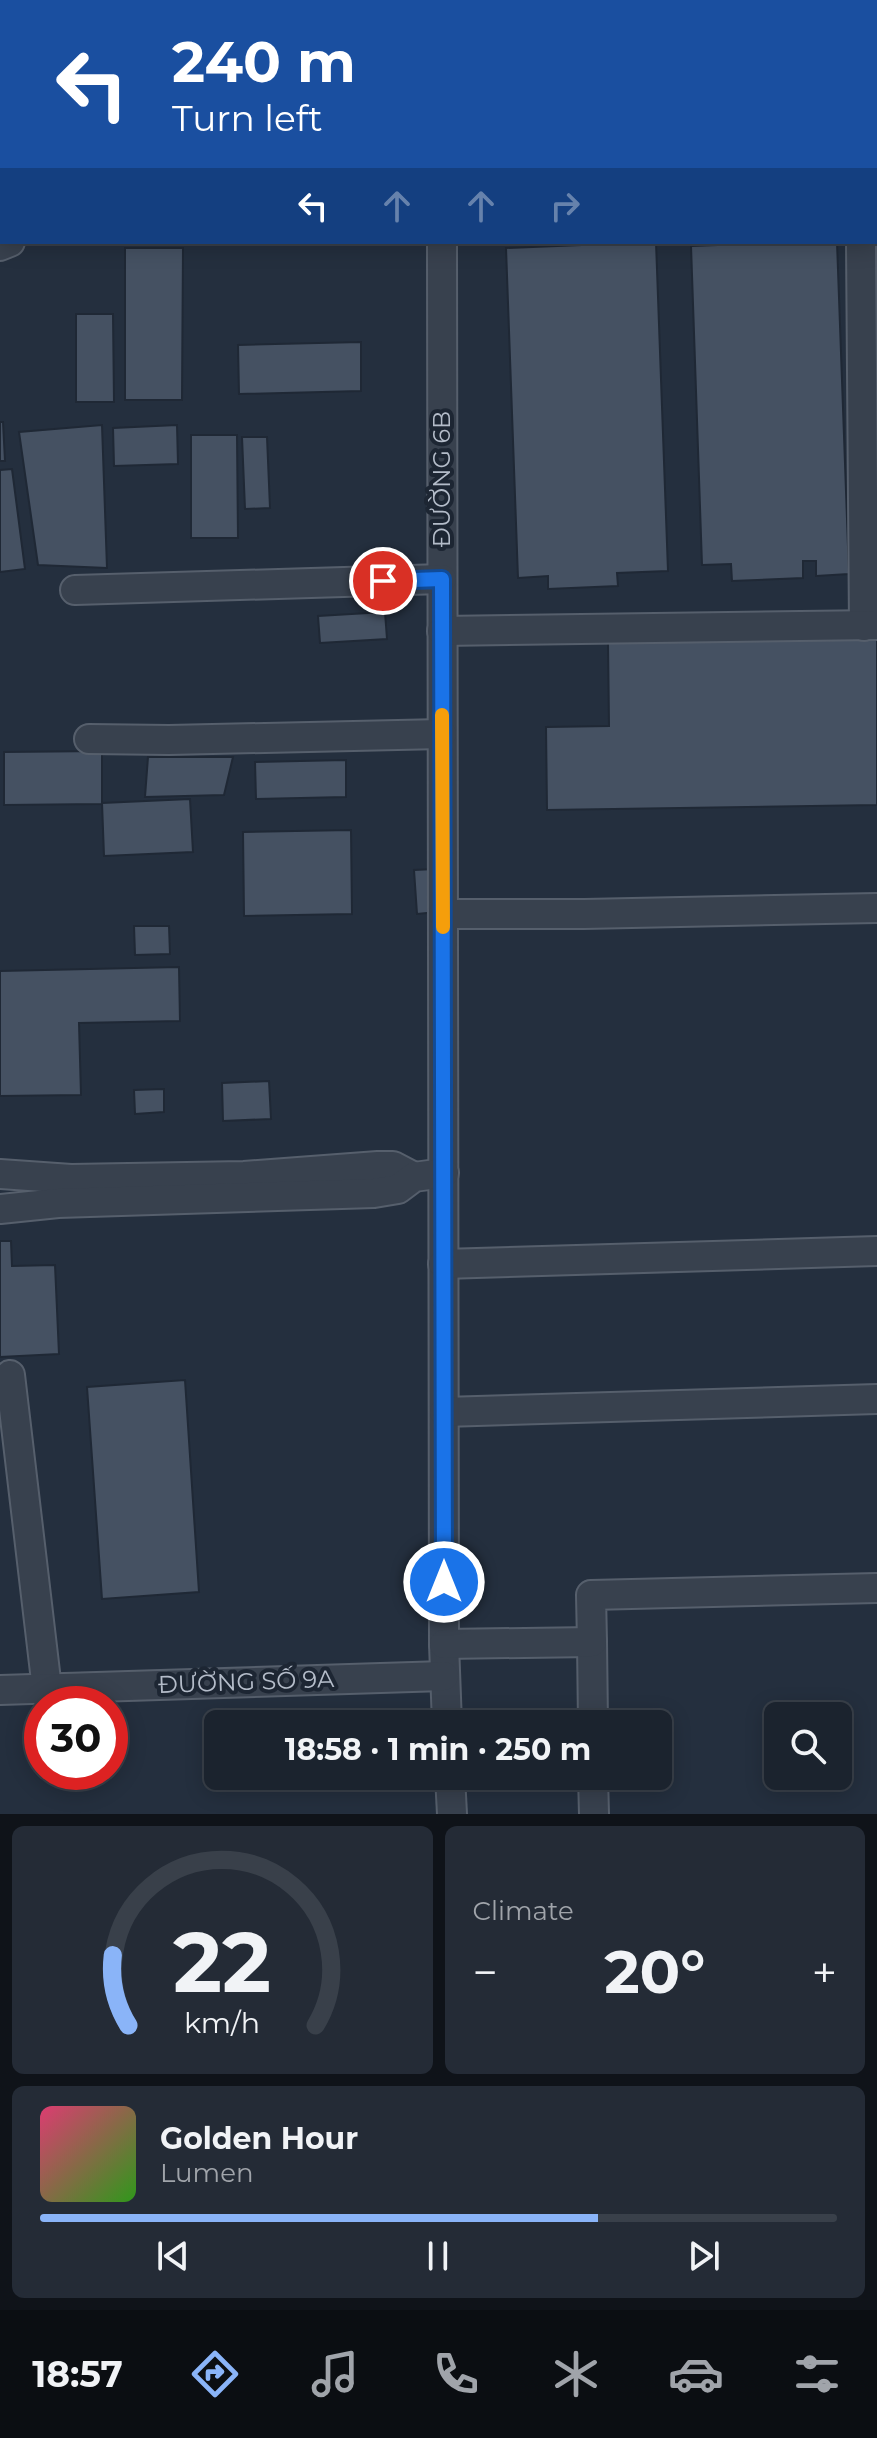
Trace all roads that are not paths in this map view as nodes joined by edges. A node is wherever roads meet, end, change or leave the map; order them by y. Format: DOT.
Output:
graph roads {
  1 [pos="442,244"];
  2 [pos="861,244"];
  3 [pos="442,579"];
  4 [pos="75,590"];
  5 [pos="870,626"];
  6 [pos="442,631"];
  7 [pos="442,734"];
  8 [pos="89,739"];
  9 [pos="877,908"];
  10 [pos="443,914"];
  11 [pos="444,1173"];
  12 [pos="0,1174"];
  13 [pos="414,1177"];
  14 [pos="0,1209"];
  15 [pos="877,1251"];
  16 [pos="443,1264"];
  17 [pos="10,1375"];
  18 [pos="877,1399"];
  19 [pos="444,1412"];
  20 [pos="877,1588"];
  21 [pos="592,1642"];
  22 [pos="444,1644"];
  23 [pos="444,1676"];
  24 [pos="47,1686"];
  25 [pos="128,1686"];
  26 [pos="24,1689"];
  27 [pos="0,1690"];
  28 [pos="446,1710"];
  29 [pos="593,1710"];
  30 [pos="451,1790"];
  31 [pos="593,1790"];
  32 [pos="452,1814"];
  33 [pos="594,1814"];
  1 -- 3 [label="street, ĐƯỜNG 6B"];
  2 -- 5 [label="street"];
  3 -- 4 [label="street"];
  3 -- 6 [label="street, ĐƯỜNG 6B"];
  5 -- 6 [label="street"];
  6 -- 7 [label="street, ĐƯỜNG 6B"];
  7 -- 8 [label="street"];
  7 -- 10 [label="street, ĐƯỜNG 6B"];
  9 -- 10 [label="street"];
  10 -- 11 [label="street, ĐƯỜNG 6B"];
  11 -- 13 [label="street"];
  11 -- 16 [label="street, ĐƯỜNG 6B"];
  12 -- 13 [label="street"];
  13 -- 14 [label="street"];
  15 -- 16 [label="street"];
  16 -- 19 [label="street, ĐƯỜNG 6B"];
  17 -- 24 [label="street"];
  18 -- 19 [label="street"];
  19 -- 22 [label="street, ĐƯỜNG 6B"];
  20 -- 21 [label="street"];
  21 -- 22 [label="street"];
  21 -- 29 [label="street"];
  22 -- 23 [label="street, ĐƯỜNG 6B"];
  23 -- 25 [label="street, ĐƯỜNG SỐ 9A"];
  23 -- 28 [label="street, ĐƯỜNG 6B"];
  26 -- 27 [label="street, ĐƯỜNG SỐ 9A"];
  30 -- 32 [label="street"];
  31 -- 33 [label="street"];
}
